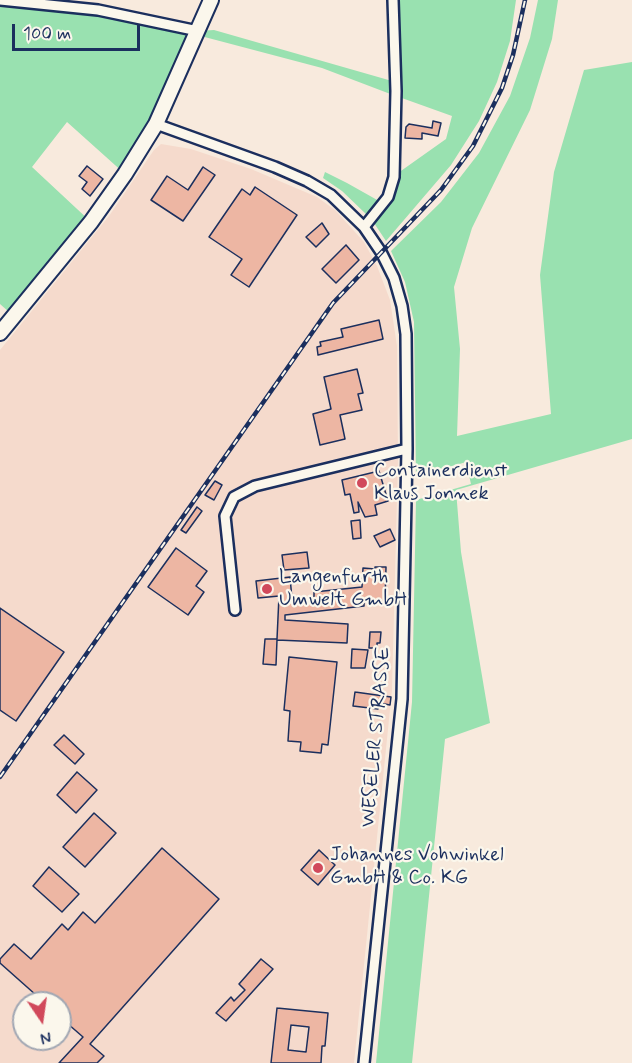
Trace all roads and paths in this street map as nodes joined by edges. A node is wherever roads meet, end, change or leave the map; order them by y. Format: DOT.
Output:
graph roads {
  1 [pos="0,0"];
  2 [pos="211,0"];
  3 [pos="393,0"];
  4 [pos="198,31"];
  5 [pos="156,124"];
  6 [pos="364,227"];
  7 [pos="0,333"];
  8 [pos="407,449"];
  9 [pos="235,610"];
  10 [pos="364,1063"];
  1 -- 4 [label="street"];
  2 -- 4 [label="main road"];
  3 -- 6 [label="street"];
  4 -- 5 [label="main road"];
  5 -- 6 [label="street, WESELER STRASSE"];
  5 -- 7 [label="main road"];
  6 -- 8 [label="street, WESELER STRASSE"];
  8 -- 9 [label="street"];
  8 -- 10 [label="street, WESELER STRASSE"];
}
